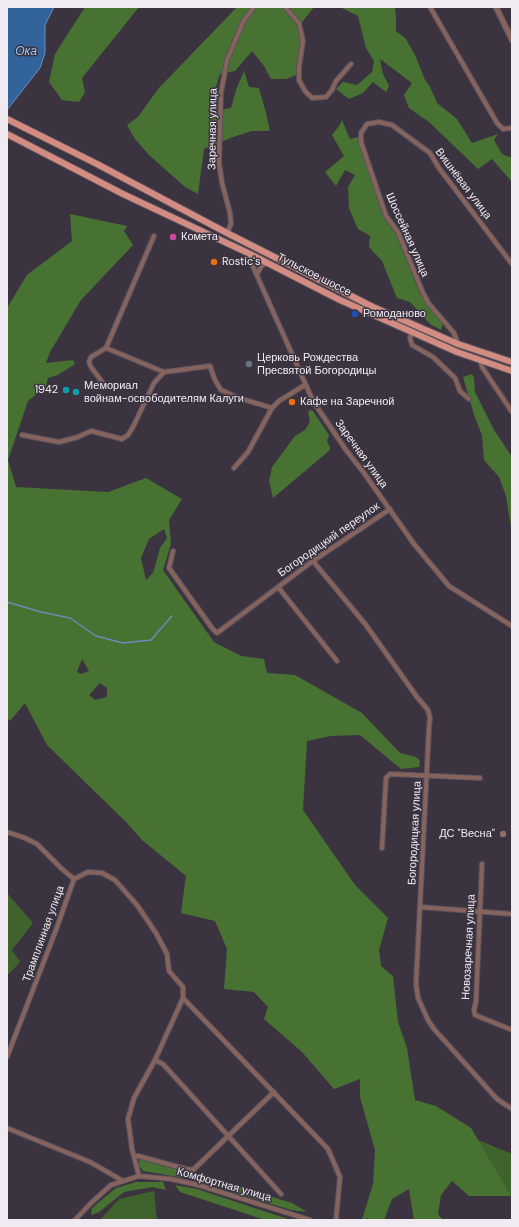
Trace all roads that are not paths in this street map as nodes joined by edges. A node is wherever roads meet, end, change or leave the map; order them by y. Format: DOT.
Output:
graph roads {
  1 [pos="254,7"];
  2 [pos="285,7"];
  3 [pos="430,7"];
  4 [pos="496,7"];
  5 [pos="512,40"];
  6 [pos="350,64"];
  7 [pos="7,119"];
  8 [pos="367,124"];
  9 [pos="512,128"];
  10 [pos="7,134"];
  11 [pos="227,233"];
  12 [pos="154,236"];
  13 [pos="248,253"];
  14 [pos="270,264"];
  15 [pos="512,264"];
  16 [pos="257,274"];
  17 [pos="412,332"];
  18 [pos="458,344"];
  19 [pos="106,348"];
  20 [pos="480,360"];
  21 [pos="512,362"];
  22 [pos="512,371"];
  23 [pos="164,372"];
  24 [pos="305,385"];
  25 [pos="106,387"];
  26 [pos="470,399"];
  27 [pos="272,408"];
  28 [pos="512,412"];
  29 [pos="22,435"];
  30 [pos="234,468"];
  31 [pos="390,509"];
  32 [pos="173,550"];
  33 [pos="313,561"];
  34 [pos="278,587"];
  35 [pos="512,626"];
  36 [pos="337,661"];
  37 [pos="426,775"];
  38 [pos="480,778"];
  39 [pos="7,832"];
  40 [pos="382,848"];
  41 [pos="482,864"];
  42 [pos="74,878"];
  43 [pos="420,907"];
  44 [pos="479,911"];
  45 [pos="512,914"];
  46 [pos="183,998"];
  47 [pos="512,1030"];
  48 [pos="7,1057"];
  49 [pos="155,1060"];
  50 [pos="274,1092"];
  51 [pos="512,1109"];
  52 [pos="7,1128"];
  53 [pos="228,1136"];
  54 [pos="134,1156"];
  55 [pos="139,1176"];
  56 [pos="123,1181"];
  57 [pos="281,1194"];
  58 [pos="75,1220"];
  59 [pos="310,1220"];
  60 [pos="336,1220"];
  1 -- 11 [label="street, Заречная улица"];
  2 -- 6 [label="street"];
  3 -- 9 [label="street"];
  4 -- 5 [label="street"];
  7 -- 11 [label="main road, Тульское шоссе"];
  8 -- 15 [label="street, Вишнёвая улица"];
  8 -- 18 [label="street, Шоссейная улица"];
  10 -- 13 [label="main road, Тульское шоссе"];
  11 -- 18 [label="main road, Тульское шоссе"];
  12 -- 19 [label="street"];
  13 -- 14 [label="main road, Тульское шоссе"];
  13 -- 16 [label="street, Заречная улица"];
  14 -- 16 [label="street"];
  14 -- 17 [label="main road, Тульское шоссе"];
  16 -- 24 [label="street, Заречная улица"];
  17 -- 20 [label="main road, Тульское шоссе"];
  17 -- 26 [label="street"];
  18 -- 21 [label="main road, Тульское шоссе"];
  19 -- 23 [label="street"];
  19 -- 25 [label="street"];
  20 -- 22 [label="main road, Тульское шоссе"];
  20 -- 28 [label="street"];
  23 -- 27 [label="street"];
  23 -- 29 [label="street"];
  24 -- 27 [label="street"];
  24 -- 31 [label="street, Заречная улица"];
  27 -- 30 [label="street"];
  31 -- 33 [label="street, Богородицкий переулок"];
  31 -- 35 [label="street, Заречная улица"];
  32 -- 34 [label="street, Богородицкий переулок"];
  33 -- 34 [label="street, Богородицкий переулок"];
  33 -- 37 [label="street, Богородицкая улица"];
  34 -- 36 [label="street, Богородицкий переулок"];
  37 -- 38 [label="street"];
  37 -- 40 [label="street"];
  37 -- 43 [label="street, Богородицкая улица"];
  39 -- 42 [label="street"];
  41 -- 44 [label="street, Новозаречная улица"];
  42 -- 46 [label="street, Трамплинная улица"];
  42 -- 48 [label="street, Трамплинная улица"];
  43 -- 44 [label="street"];
  43 -- 51 [label="street, Богородицкая улица"];
  44 -- 45 [label="street"];
  44 -- 47 [label="street, Новозаречная улица"];
  46 -- 49 [label="street"];
  46 -- 50 [label="street, Трамплинная улица"];
  49 -- 53 [label="street"];
  49 -- 54 [label="street"];
  50 -- 53 [label="street"];
  50 -- 60 [label="street, Трамплинная улица"];
  52 -- 56 [label="street"];
  53 -- 54 [label="street"];
  53 -- 57 [label="street"];
  54 -- 55 [label="street"];
  55 -- 56 [label="street, Комфортная улица"];
  55 -- 59 [label="street, Комфортная улица"];
  56 -- 58 [label="street, Комфортная улица"];
}
